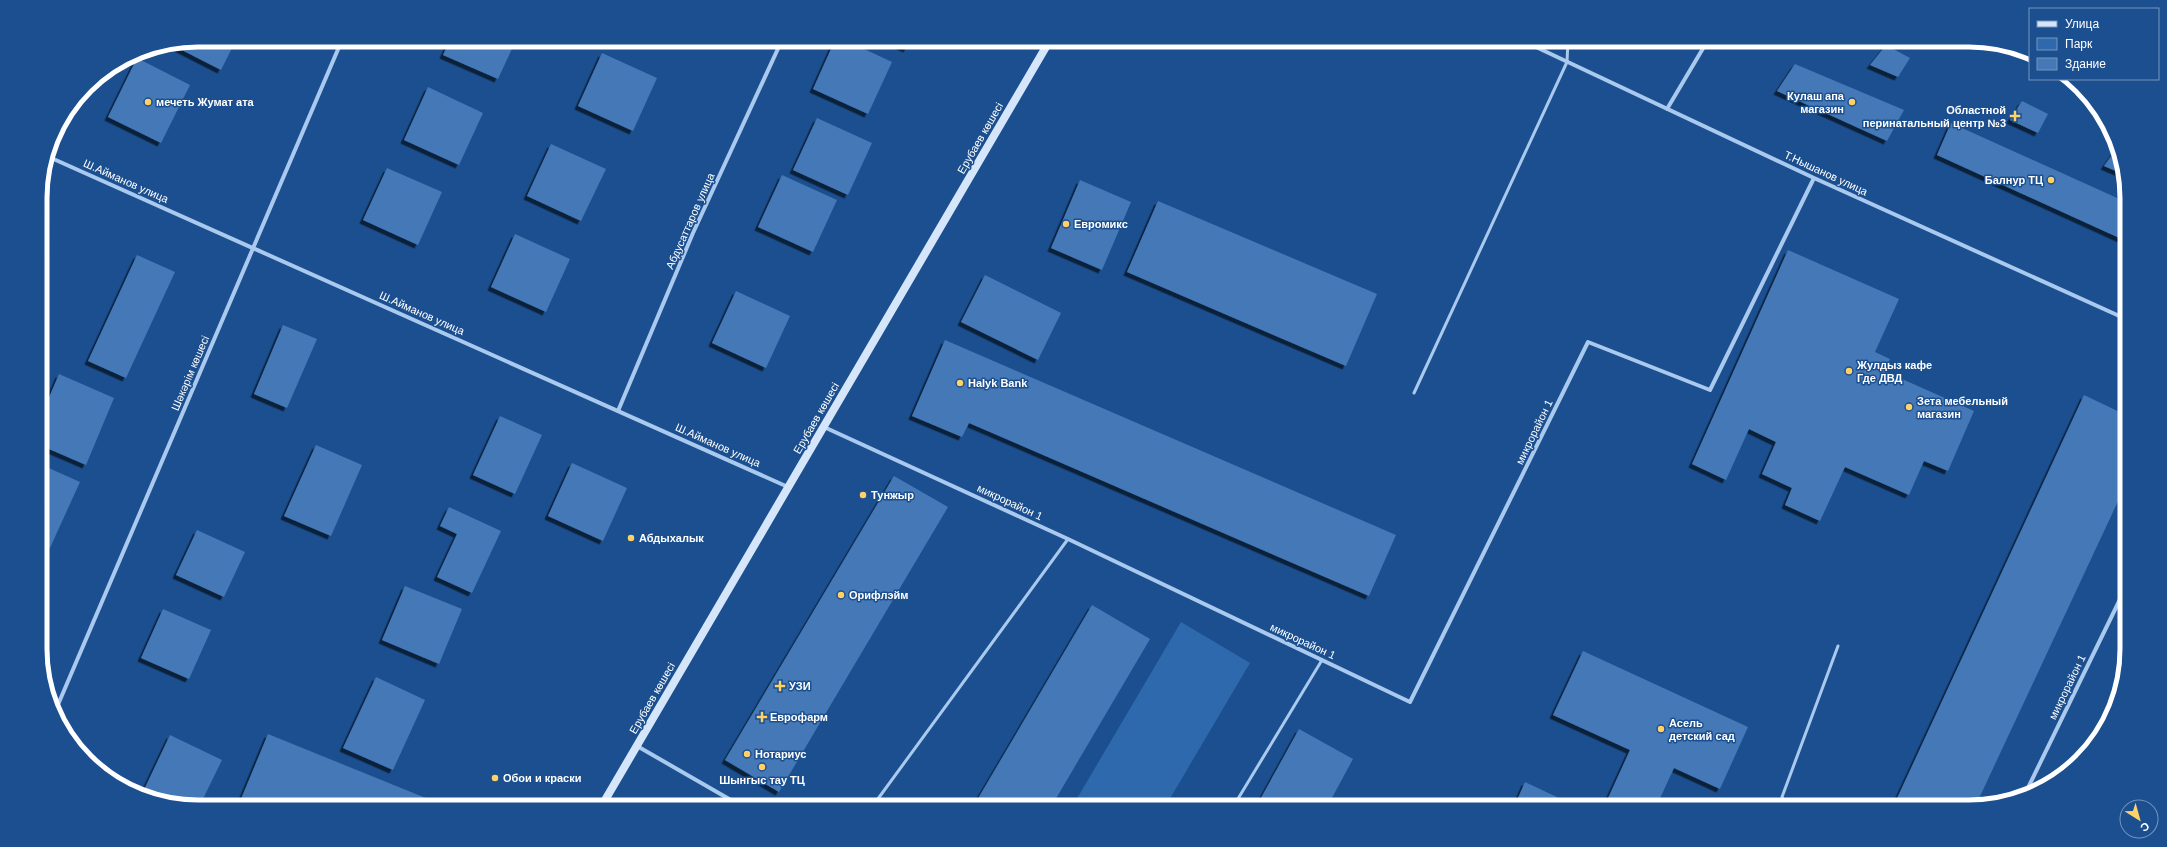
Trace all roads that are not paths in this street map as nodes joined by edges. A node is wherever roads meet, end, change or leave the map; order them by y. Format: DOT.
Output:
graph roads {
  1 [pos="339,47"];
  2 [pos="779,47"];
  3 [pos="1046,47"];
  4 [pos="1536,47"];
  5 [pos="1568,47"];
  6 [pos="1704,47"];
  7 [pos="1567,62"];
  8 [pos="1666,109"];
  9 [pos="52,158"];
  10 [pos="1814,178"];
  11 [pos="254,248"];
  12 [pos="2120,316"];
  13 [pos="1414,393"];
  14 [pos="618,411"];
  15 [pos="824,427"];
  16 [pos="788,486"];
  17 [pos="1068,539"];
  18 [pos="2120,599"];
  19 [pos="1838,646"];
  20 [pos="1322,660"];
  21 [pos="58,706"];
  22 [pos="637,746"];
  23 [pos="2028,789"];
  24 [pos="605,800"];
  25 [pos="731,800"];
  26 [pos="877,800"];
  27 [pos="1236,800"];
  28 [pos="1784,800"];
  1 -- 11 [label="street, Шәкәрім көшесі"];
  2 -- 14 [label="street, Абдусаттаров улица"];
  3 -- 15 [label="main road, Ерубаев көшесі"];
  4 -- 7 [label="street, Т.Нышанов улица"];
  5 -- 7 [label="lane"];
  6 -- 8 [label="street"];
  7 -- 8 [label="street, Т.Нышанов улица"];
  7 -- 13 [label="lane"];
  8 -- 10 [label="street, Т.Нышанов улица"];
  9 -- 11 [label="street, Ш.Айманов улица"];
  10 -- 12 [label="street, Т.Нышанов улица"];
  10 -- 20 [label="street, микрорайон 1"];
  11 -- 14 [label="street, Ш.Айманов улица"];
  11 -- 21 [label="street, Шәкәрім көшесі"];
  14 -- 16 [label="street, Ш.Айманов улица"];
  15 -- 16 [label="main road, Ерубаев көшесі"];
  15 -- 17 [label="street, микрорайон 1"];
  16 -- 22 [label="main road, Ерубаев көшесі"];
  17 -- 20 [label="street, микрорайон 1"];
  17 -- 26 [label="lane"];
  18 -- 23 [label="street, микрорайон 1"];
  19 -- 28 [label="lane"];
  20 -- 27 [label="lane"];
  22 -- 24 [label="main road, Ерубаев көшесі"];
  22 -- 25 [label="street"];
}
